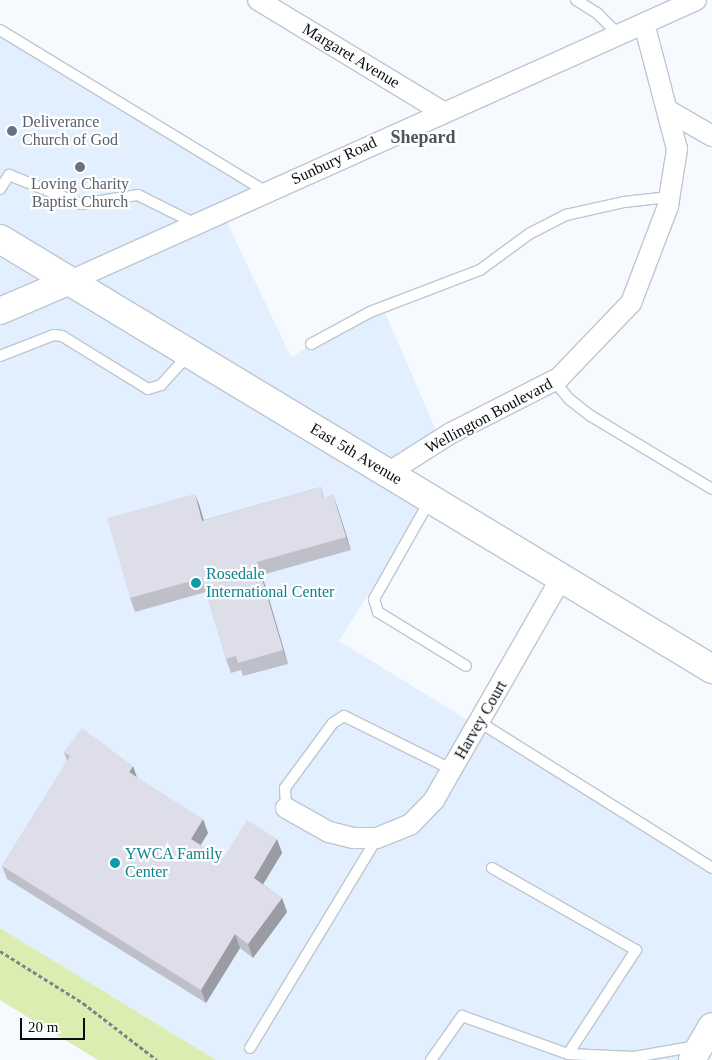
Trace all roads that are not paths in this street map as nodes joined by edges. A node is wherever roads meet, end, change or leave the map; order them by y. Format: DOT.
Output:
graph roads {
  1 [pos="258,0"];
  2 [pos="576,0"];
  3 [pos="696,0"];
  4 [pos="644,22"];
  5 [pos="0,30"];
  6 [pos="618,34"];
  7 [pos="667,110"];
  8 [pos="443,112"];
  9 [pos="712,136"];
  10 [pos="0,189"];
  11 [pos="266,192"];
  12 [pos="669,197"];
  13 [pos="196,224"];
  14 [pos="0,239"];
  15 [pos="70,281"];
  16 [pos="0,311"];
  17 [pos="311,344"];
  18 [pos="190,354"];
  19 [pos="0,356"];
  20 [pos="554,381"];
  21 [pos="388,473"];
  22 [pos="712,489"];
  23 [pos="431,499"];
  24 [pos="561,578"];
  25 [pos="466,666"];
  26 [pos="712,669"];
  27 [pos="481,723"];
  28 [pos="452,770"];
  29 [pos="286,808"];
  30 [pos="377,838"];
  31 [pos="492,868"];
  32 [pos="712,868"];
  33 [pos="702,1044"];
  34 [pos="250,1048"];
  35 [pos="568,1054"];
  36 [pos="660,1056"];
  37 [pos="432,1060"];
  1 -- 8 [label="street, Margaret Avenue"];
  2 -- 6 [label="lane"];
  3 -- 4 [label="street, Sunbury Road"];
  4 -- 6 [label="street, Sunbury Road"];
  4 -- 7 [label="street, Wellington Boulevard"];
  5 -- 11 [label="lane"];
  6 -- 8 [label="street, Sunbury Road"];
  7 -- 9 [label="street"];
  7 -- 12 [label="street, Wellington Boulevard"];
  8 -- 11 [label="street, Sunbury Road"];
  10 -- 13 [label="lane"];
  11 -- 13 [label="street, Sunbury Road"];
  12 -- 17 [label="lane"];
  12 -- 20 [label="street, Wellington Boulevard"];
  13 -- 15 [label="street, Sunbury Road"];
  14 -- 15 [label="main road, East 5th Avenue"];
  15 -- 16 [label="street, Sunbury Road"];
  15 -- 18 [label="main road, East 5th Avenue"];
  18 -- 19 [label="lane"];
  18 -- 21 [label="main road, East 5th Avenue"];
  20 -- 21 [label="street, Wellington Boulevard"];
  20 -- 22 [label="lane"];
  21 -- 23 [label="main road, East 5th Avenue"];
  23 -- 24 [label="main road, East 5th Avenue"];
  23 -- 25 [label="lane"];
  24 -- 26 [label="main road, East 5th Avenue"];
  24 -- 27 [label="street, Harvey Court"];
  27 -- 28 [label="street, Harvey Court"];
  27 -- 32 [label="lane"];
  28 -- 29 [label="lane"];
  28 -- 30 [label="street, Harvey Court"];
  29 -- 30 [label="street, Harvey Court"];
  30 -- 34 [label="lane"];
  31 -- 35 [label="lane"];
  33 -- 36 [label="lane"];
  35 -- 36 [label="lane"];
  35 -- 37 [label="lane"];
}
